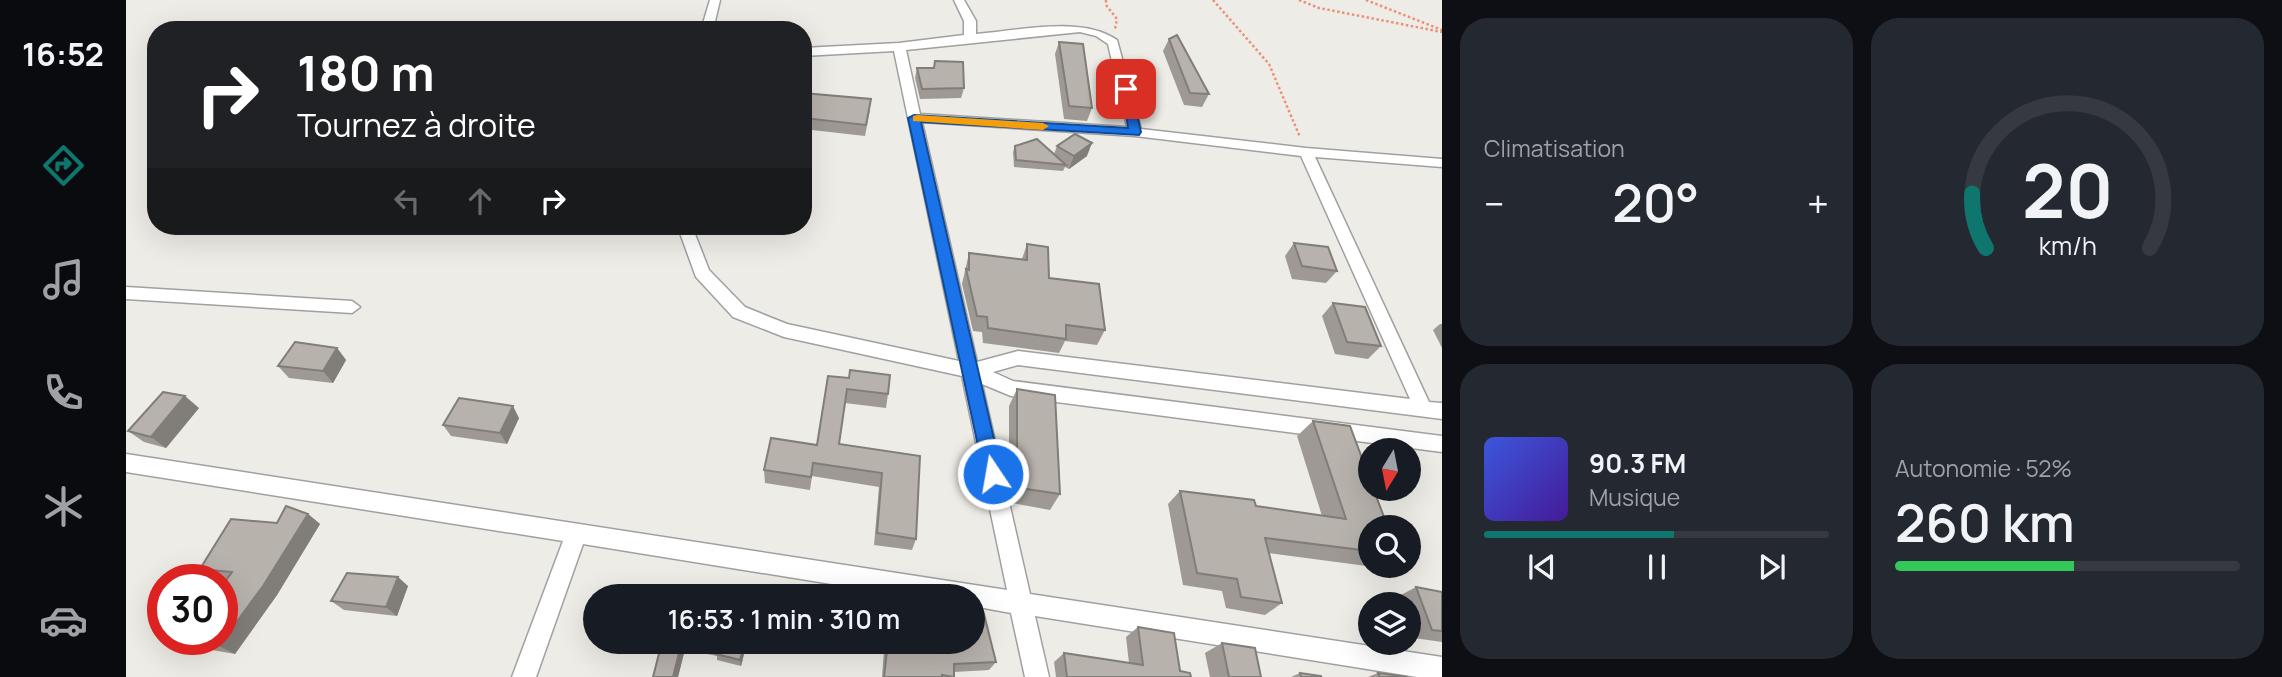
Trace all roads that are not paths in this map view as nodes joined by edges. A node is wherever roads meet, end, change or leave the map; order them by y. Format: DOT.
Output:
graph roads {
  1 [pos="715,0"];
  2 [pos="959,0"];
  3 [pos="709,21"];
  4 [pos="970,38"];
  5 [pos="899,47"];
  6 [pos="812,52"];
  7 [pos="914,118"];
  8 [pos="1135,132"];
  9 [pos="1306,152"];
  10 [pos="1442,163"];
  11 [pos="689,235"];
  12 [pos="126,293"];
  13 [pos="352,307"];
  14 [pos="971,371"];
  15 [pos="1432,410"];
  16 [pos="1442,444"];
  17 [pos="126,463"];
  18 [pos="576,535"];
  19 [pos="1020,602"];
  20 [pos="1442,669"];
  21 [pos="524,677"];
  22 [pos="1037,677"];
  1 -- 3 [label="street"];
  2 -- 4 [label="street"];
  4 -- 5 [label="street"];
  4 -- 8 [label="street"];
  5 -- 6 [label="street"];
  5 -- 7 [label="street"];
  7 -- 8 [label="street"];
  7 -- 14 [label="street"];
  8 -- 9 [label="street"];
  9 -- 10 [label="street"];
  9 -- 15 [label="street"];
  11 -- 14 [label="street"];
  12 -- 13 [label="street"];
  14 -- 15 [label="street"];
  14 -- 16 [label="street"];
  14 -- 19 [label="street"];
  17 -- 18 [label="street"];
  18 -- 19 [label="street"];
  18 -- 21 [label="street"];
  19 -- 20 [label="street"];
  19 -- 22 [label="street"];
}
